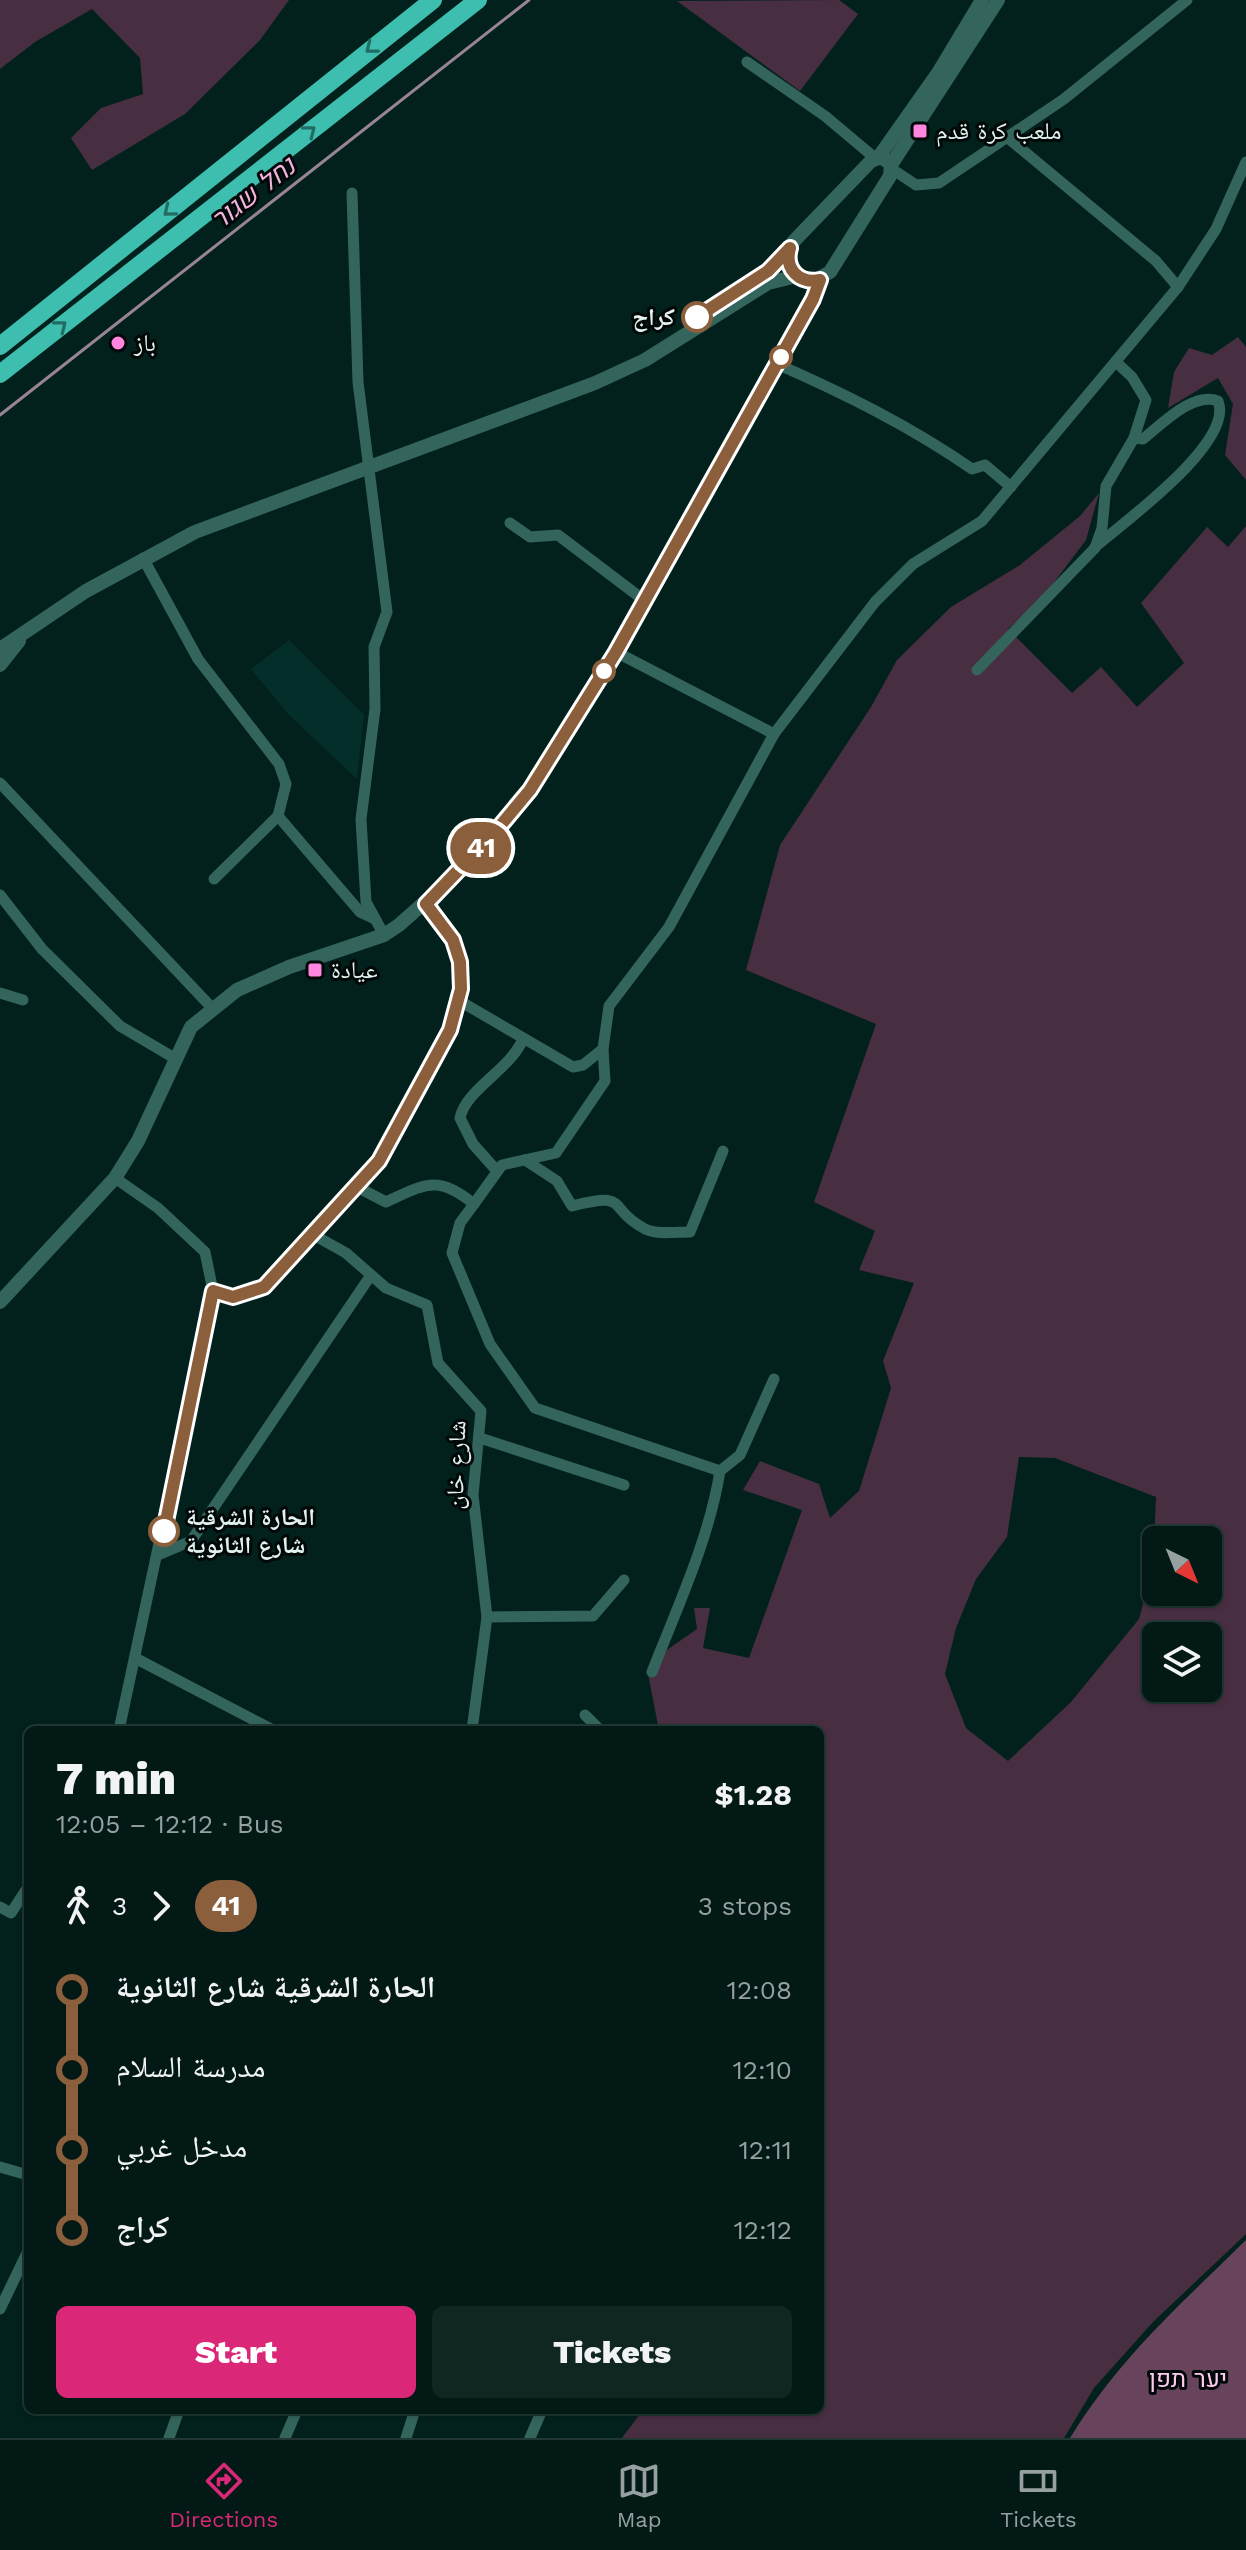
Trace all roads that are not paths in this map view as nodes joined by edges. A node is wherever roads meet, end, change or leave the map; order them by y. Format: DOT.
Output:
graph roads {
  1 [pos="433,0"];
  2 [pos="478,0"];
  3 [pos="982,0"];
  4 [pos="998,0"];
  5 [pos="1187,0"];
  6 [pos="747,62"];
  7 [pos="1008,138"];
  8 [pos="1246,162"];
  9 [pos="884,166"];
  10 [pos="352,193"];
  11 [pos="790,248"];
  12 [pos="797,276"];
  13 [pos="820,280"];
  14 [pos="1178,287"];
  15 [pos="0,346"];
  16 [pos="1116,362"];
  17 [pos="777,364"];
  18 [pos="0,374"];
  19 [pos="574,390"];
  20 [pos="1134,438"];
  21 [pos="369,467"];
  22 [pos="1011,487"];
  23 [pos="510,523"];
  24 [pos="1095,548"];
  25 [pos="143,558"];
  26 [pos="645,601"];
  27 [pos="22,638"];
  28 [pos="0,649"];
  29 [pos="616,652"];
  30 [pos="0,665"];
  31 [pos="977,670"];
  32 [pos="774,734"];
  33 [pos="0,783"];
  34 [pos="278,816"];
  35 [pos="214,879"];
  36 [pos="0,895"];
  37 [pos="426,904"];
  38 [pos="376,920"];
  39 [pos="384,935"];
  40 [pos="0,993"];
  41 [pos="23,1000"];
  42 [pos="458,1000"];
  43 [pos="213,1009"];
  44 [pos="523,1039"];
  45 [pos="603,1049"];
  46 [pos="176,1059"];
  47 [pos="723,1151"];
  48 [pos="525,1160"];
  49 [pos="497,1171"];
  50 [pos="115,1178"];
  51 [pos="357,1187"];
  52 [pos="474,1204"];
  53 [pos="312,1234"];
  54 [pos="371,1275"];
  55 [pos="213,1291"];
  56 [pos="0,1302"];
  57 [pos="774,1379"];
  58 [pos="480,1438"];
  59 [pos="720,1471"];
  60 [pos="624,1485"];
  61 [pos="158,1555"];
  62 [pos="624,1580"];
  63 [pos="487,1617"];
  64 [pos="135,1658"];
  65 [pos="652,1672"];
  66 [pos="585,1715"];
  67 [pos="120,1726"];
  68 [pos="265,1726"];
  69 [pos="473,1726"];
  70 [pos="596,1726"];
  71 [pos="24,1893"];
  72 [pos="0,1907"];
  73 [pos="0,2167"];
  74 [pos="24,2174"];
  75 [pos="24,2259"];
  76 [pos="0,2309"];
  77 [pos="178,2414"];
  78 [pos="295,2414"];
  79 [pos="414,2414"];
  80 [pos="540,2414"];
  81 [pos="169,2438"];
  82 [pos="285,2438"];
  83 [pos="406,2438"];
  84 [pos="530,2438"];
  1 -- 15 [label="highway, one-way"];
  18 -- 2 [label="highway, one-way"];
  3 -- 9 [label="street"];
  4 -- 9 [label="street"];
  5 -- 7 [label="street"];
  6 -- 9 [label="street"];
  7 -- 9 [label="street"];
  7 -- 14 [label="street"];
  8 -- 14 [label="street"];
  9 -- 11 [label="street"];
  9 -- 13 [label="street"];
  10 -- 21 [label="street"];
  11 -- 12 [label="street"];
  11 -- 19 [label="street"];
  12 -- 13 [label="street"];
  12 -- 19 [label="street"];
  13 -- 17 [label="street"];
  14 -- 16 [label="street"];
  16 -- 20 [label="street"];
  16 -- 22 [label="street"];
  17 -- 22 [label="street"];
  17 -- 26 [label="street"];
  19 -- 21 [label="street"];
  20 -- 24 [label="street"];
  20 -- 24 [label="street"];
  21 -- 25 [label="street"];
  21 -- 38 [label="street"];
  22 -- 32 [label="street"];
  23 -- 26 [label="street"];
  24 -- 31 [label="street"];
  25 -- 27 [label="street"];
  25 -- 34 [label="street"];
  26 -- 29 [label="street"];
  27 -- 28 [label="street"];
  27 -- 30 [label="street"];
  29 -- 32 [label="street"];
  29 -- 37 [label="street"];
  32 -- 45 [label="street"];
  33 -- 43 [label="street"];
  34 -- 35 [label="street"];
  34 -- 38 [label="street"];
  36 -- 46 [label="street"];
  37 -- 39 [label="street"];
  37 -- 42 [label="street"];
  38 -- 39 [label="street"];
  39 -- 43 [label="street"];
  40 -- 41 [label="street"];
  42 -- 44 [label="street"];
  42 -- 51 [label="street"];
  43 -- 46 [label="street"];
  44 -- 45 [label="street"];
  44 -- 49 [label="street"];
  45 -- 48 [label="street"];
  46 -- 50 [label="street"];
  47 -- 48 [label="street"];
  48 -- 49 [label="street"];
  49 -- 52 [label="street"];
  50 -- 55 [label="street"];
  50 -- 56 [label="street"];
  51 -- 52 [label="street"];
  51 -- 53 [label="street"];
  52 -- 59 [label="street"];
  53 -- 54 [label="street, شارع خان"];
  53 -- 55 [label="street"];
  54 -- 58 [label="street, شارع خان"];
  54 -- 61 [label="street"];
  55 -- 61 [label="street"];
  57 -- 59 [label="street"];
  58 -- 60 [label="street"];
  58 -- 63 [label="street, شارع خان"];
  59 -- 65 [label="street"];
  61 -- 64 [label="street"];
  62 -- 63 [label="street"];
  63 -- 69 [label="street, شارع خان"];
  64 -- 67 [label="street"];
  64 -- 68 [label="street"];
  66 -- 70 [label="street"];
  71 -- 72 [label="street"];
  73 -- 74 [label="street"];
  75 -- 76 [label="street"];
  77 -- 81 [label="street"];
  78 -- 82 [label="street"];
  79 -- 83 [label="street"];
  80 -- 84 [label="street"];
}
